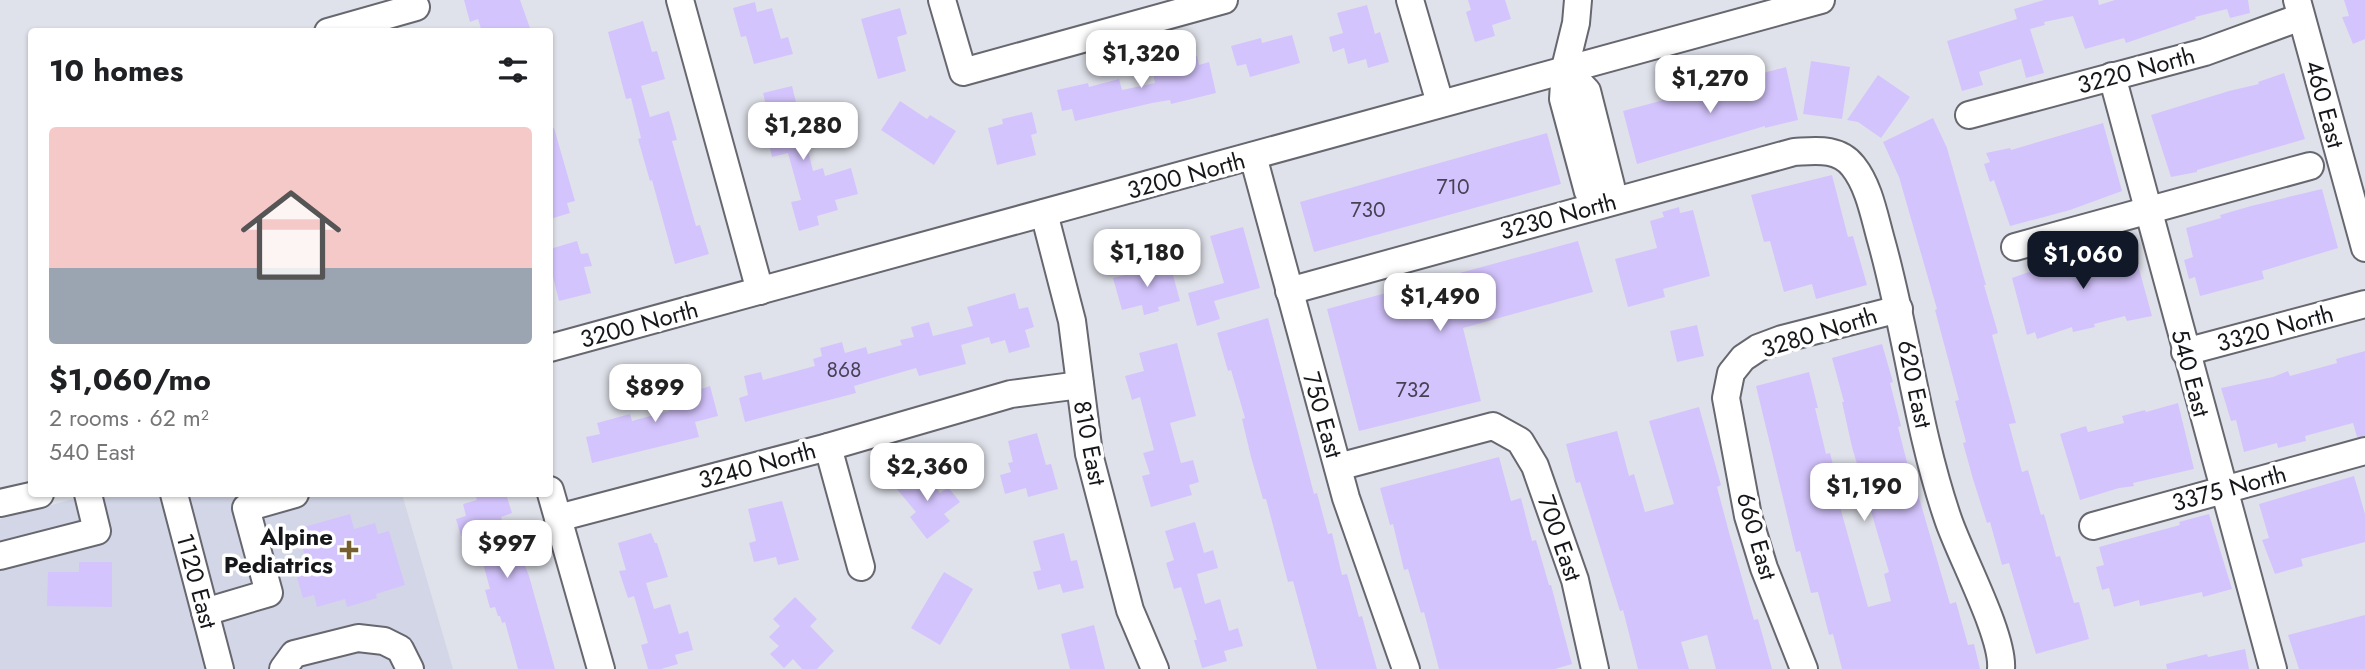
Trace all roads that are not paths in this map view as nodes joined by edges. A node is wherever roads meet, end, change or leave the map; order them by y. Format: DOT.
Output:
graph roads {
  1 [pos="680,0"];
  2 [pos="942,0"];
  3 [pos="1224,0"];
  4 [pos="1410,0"];
  5 [pos="1578,0"];
  6 [pos="1821,0"];
  7 [pos="1788,4"];
  8 [pos="2299,8"];
  9 [pos="418,13"];
  10 [pos="347,28"];
  11 [pos="1565,68"];
  12 [pos="2112,76"];
  13 [pos="1440,103"];
  14 [pos="1969,115"];
  15 [pos="1829,150"];
  16 [pos="1253,156"];
  17 [pos="2310,166"];
  18 [pos="1604,203"];
  19 [pos="2148,211"];
  20 [pos="1044,213"];
  21 [pos="2015,247"];
  22 [pos="2365,248"];
  23 [pos="760,291"];
  24 [pos="1289,291"];
  25 [pos="2365,304"];
  26 [pos="1899,309"];
  27 [pos="553,347"];
  28 [pos="2185,352"];
  29 [pos="1080,386"];
  30 [pos="1726,398"];
  31 [pos="828,447"];
  32 [pos="2365,451"];
  33 [pos="1338,467"];
  34 [pos="2224,490"];
  35 [pos="28,497"];
  36 [pos="89,497"];
  37 [pos="175,497"];
  38 [pos="284,497"];
  39 [pos="552,497"];
  40 [pos="0,503"];
  41 [pos="558,518"];
  42 [pos="2093,526"];
  43 [pos="0,556"];
  44 [pos="861,567"];
  45 [pos="205,612"];
  46 [pos="220,669"];
  47 [pos="283,669"];
  48 [pos="410,669"];
  49 [pos="601,669"];
  50 [pos="1154,669"];
  51 [pos="1406,669"];
  52 [pos="1595,669"];
  53 [pos="1804,669"];
  54 [pos="2001,669"];
  55 [pos="2273,669"];
  1 -- 23 [label="street"];
  2 -- 3 [label="street"];
  4 -- 13 [label="street"];
  5 -- 11 [label="street"];
  6 -- 7 [label="street, 3200 North"];
  7 -- 11 [label="street, 3200 North"];
  8 -- 12 [label="street, 3220 North"];
  8 -- 22 [label="street, 460 East"];
  9 -- 10 [label="street"];
  11 -- 13 [label="street, 3200 North"];
  11 -- 18 [label="street"];
  12 -- 14 [label="street, 3220 North"];
  12 -- 19 [label="street, 540 East"];
  13 -- 16 [label="street, 3200 North"];
  15 -- 18 [label="street, 3230 North"];
  15 -- 26 [label="street, 620 East"];
  16 -- 20 [label="street, 3200 North"];
  16 -- 24 [label="street, 750 East"];
  17 -- 19 [label="street"];
  18 -- 24 [label="street, 3230 North"];
  19 -- 21 [label="street"];
  19 -- 28 [label="street, 540 East"];
  20 -- 23 [label="street, 3200 North"];
  20 -- 29 [label="street, 810 East"];
  23 -- 27 [label="street, 3200 North"];
  24 -- 33 [label="street, 750 East"];
  25 -- 28 [label="street, 3320 North"];
  26 -- 30 [label="street, 3280 North"];
  26 -- 54 [label="street, 620 East"];
  28 -- 34 [label="street, 540 East"];
  29 -- 31 [label="street, 3240 North"];
  29 -- 50 [label="street, 810 East"];
  30 -- 53 [label="street, 660 East"];
  31 -- 41 [label="street, 3240 North"];
  31 -- 44 [label="street"];
  32 -- 34 [label="street, 3375 North"];
  33 -- 51 [label="street, 750 East"];
  33 -- 52 [label="street, 700 East"];
  34 -- 42 [label="street, 3375 North"];
  34 -- 55 [label="street, 540 East"];
  35 -- 40 [label="street"];
  36 -- 43 [label="street"];
  37 -- 45 [label="street, 1120 East"];
  38 -- 45 [label="street"];
  39 -- 41 [label="street"];
  41 -- 49 [label="street"];
  45 -- 46 [label="street, 1120 East"];
  47 -- 48 [label="street"];
}
